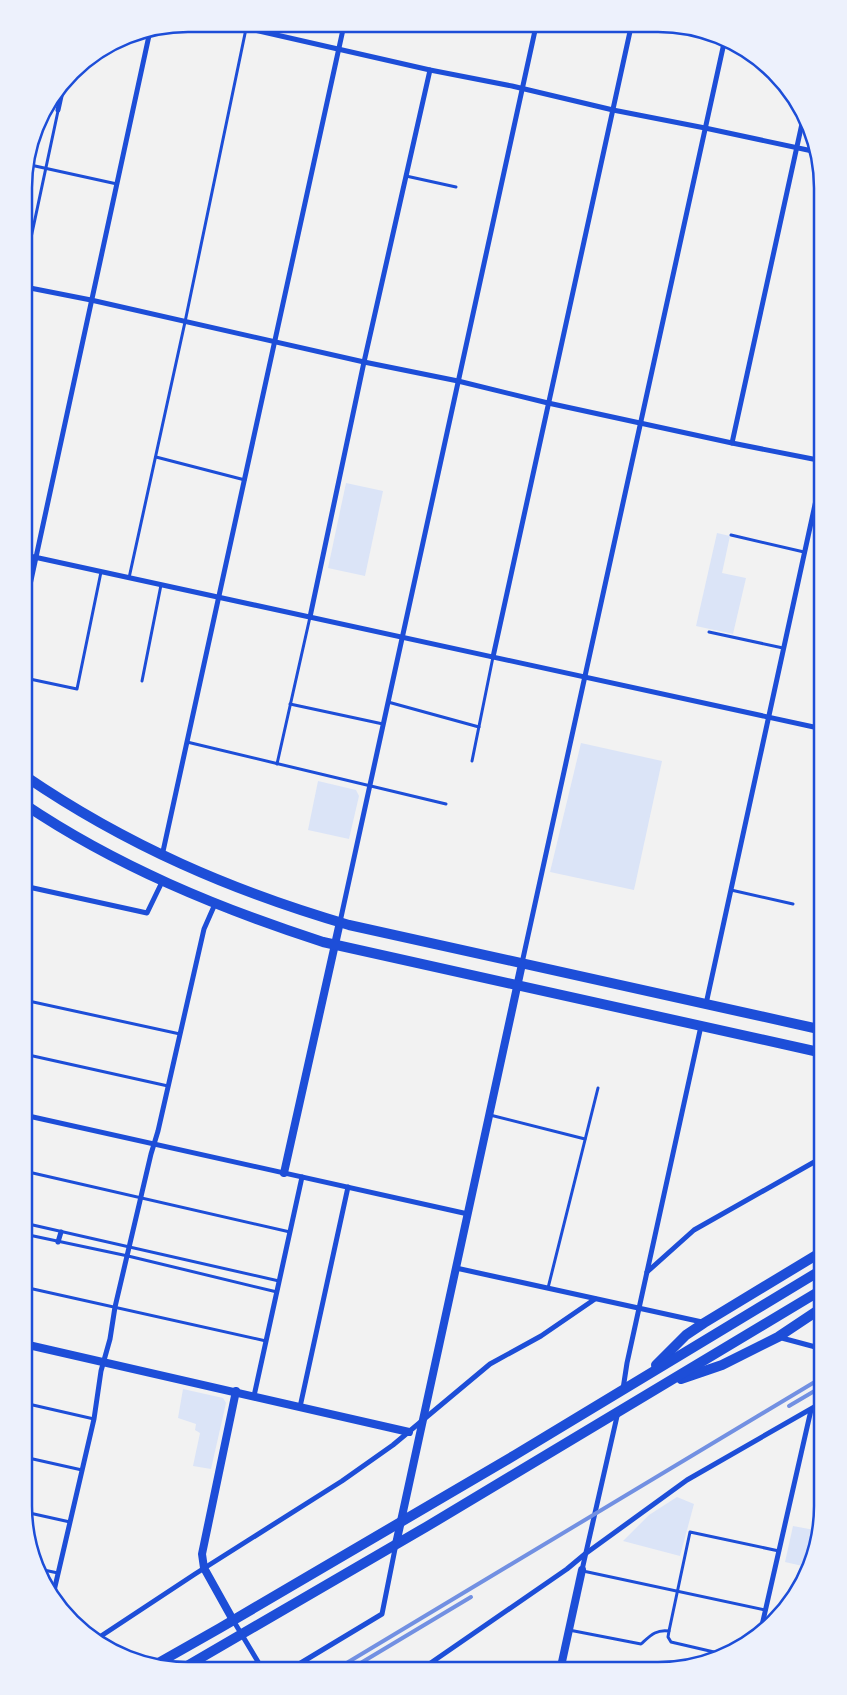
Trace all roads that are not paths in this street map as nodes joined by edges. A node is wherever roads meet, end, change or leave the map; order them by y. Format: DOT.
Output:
graph roads {
  1 [pos="246,33"];
  2 [pos="274,33"];
  3 [pos="342,33"];
  4 [pos="534,33"];
  5 [pos="630,33"];
  6 [pos="149,38"];
  7 [pos="723,47"];
  8 [pos="339,50"];
  9 [pos="430,70"];
  10 [pos="522,89"];
  11 [pos="60,101"];
  12 [pos="58,110"];
  13 [pos="613,110"];
  14 [pos="801,127"];
  15 [pos="705,128"];
  16 [pos="796,148"];
  17 [pos="809,150"];
  18 [pos="35,166"];
  19 [pos="46,168"];
  20 [pos="406,176"];
  21 [pos="117,184"];
  22 [pos="456,187"];
  23 [pos="33,229"];
  24 [pos="33,289"];
  25 [pos="92,300"];
  26 [pos="185,322"];
  27 [pos="275,342"];
  28 [pos="364,362"];
  29 [pos="458,381"];
  30 [pos="548,403"];
  31 [pos="640,422"];
  32 [pos="732,443"];
  33 [pos="156,457"];
  34 [pos="814,459"];
  35 [pos="245,480"];
  36 [pos="814,508"];
  37 [pos="731,535"];
  38 [pos="804,552"];
  39 [pos="33,557"];
  40 [pos="36,558"];
  41 [pos="101,572"];
  42 [pos="33,573"];
  43 [pos="129,578"];
  44 [pos="161,585"];
  45 [pos="218,598"];
  46 [pos="310,617"];
  47 [pos="709,632"];
  48 [pos="402,638"];
  49 [pos="783,648"];
  50 [pos="493,657"];
  51 [pos="585,677"];
  52 [pos="33,680"];
  53 [pos="142,681"];
  54 [pos="388,702"];
  55 [pos="290,704"];
  56 [pos="769,718"];
  57 [pos="383,724"];
  58 [pos="479,727"];
  59 [pos="814,728"];
  60 [pos="187,742"];
  61 [pos="472,761"];
  62 [pos="277,764"];
  63 [pos="33,781"];
  64 [pos="370,785"];
  65 [pos="446,804"];
  66 [pos="33,809"];
  67 [pos="162,856"];
  68 [pos="162,882"];
  69 [pos="32,888"];
  70 [pos="730,890"];
  71 [pos="215,904"];
  72 [pos="793,904"];
  73 [pos="340,922"];
  74 [pos="335,945"];
  75 [pos="522,964"];
  76 [pos="518,986"];
  77 [pos="32,1002"];
  78 [pos="706,1004"];
  79 [pos="702,1026"];
  80 [pos="814,1028"];
  81 [pos="180,1034"];
  82 [pos="814,1051"];
  83 [pos="32,1056"];
  84 [pos="168,1086"];
  85 [pos="598,1088"];
  86 [pos="489,1115"];
  87 [pos="32,1117"];
  88 [pos="585,1139"];
  89 [pos="154,1143"];
  90 [pos="814,1162"];
  91 [pos="284,1172"];
  92 [pos="32,1173"];
  93 [pos="302,1177"];
  94 [pos="348,1187"];
  95 [pos="141,1198"];
  96 [pos="468,1214"];
  97 [pos="32,1225"];
  98 [pos="61,1232"];
  99 [pos="290,1232"];
  100 [pos="32,1236"];
  101 [pos="58,1242"];
  102 [pos="130,1247"];
  103 [pos="128,1256"];
  104 [pos="814,1256"];
  105 [pos="456,1268"];
  106 [pos="647,1272"];
  107 [pos="814,1274"];
  108 [pos="280,1281"];
  109 [pos="32,1289"];
  110 [pos="548,1289"];
  111 [pos="277,1292"];
  112 [pos="814,1294"];
  113 [pos="595,1299"];
  114 [pos="116,1307"];
  115 [pos="640,1308"];
  116 [pos="814,1314"];
  117 [pos="704,1323"];
  118 [pos="778,1336"];
  119 [pos="266,1341"];
  120 [pos="814,1345"];
  121 [pos="32,1346"];
  122 [pos="104,1361"];
  123 [pos="645,1377"];
  124 [pos="661,1386"];
  125 [pos="623,1390"];
  126 [pos="236,1391"];
  127 [pos="254,1396"];
  128 [pos="32,1405"];
  129 [pos="300,1407"];
  130 [pos="814,1408"];
  131 [pos="811,1410"];
  132 [pos="618,1412"];
  133 [pos="94,1419"];
  134 [pos="424,1419"];
  135 [pos="409,1432"];
  136 [pos="32,1459"];
  137 [pos="82,1470"];
  138 [pos="33,1514"];
  139 [pos="402,1521"];
  140 [pos="70,1522"];
  141 [pos="396,1544"];
  142 [pos="779,1551"];
  143 [pos="584,1554"];
  144 [pos="204,1568"];
  145 [pos="582,1570"];
  146 [pos="47,1571"];
  147 [pos="58,1573"];
  148 [pos="55,1586"];
  149 [pos="677,1591"];
  150 [pos="766,1610"];
  151 [pos="233,1620"];
  152 [pos="763,1622"];
  153 [pos="568,1630"];
  154 [pos="669,1631"];
  155 [pos="242,1635"];
  156 [pos="102,1636"];
  157 [pos="713,1652"];
  158 [pos="163,1660"];
  159 [pos="194,1662"];
  160 [pos="258,1662"];
  161 [pos="302,1662"];
  162 [pos="431,1662"];
  163 [pos="562,1662"];
  1 -- 26 [label="lane"];
  2 -- 8 [label="street"];
  3 -- 8 [label="street"];
  4 -- 10 [label="street"];
  5 -- 13 [label="street"];
  6 -- 21 [label="street"];
  7 -- 15 [label="street"];
  8 -- 9 [label="street"];
  8 -- 27 [label="street"];
  9 -- 10 [label="street"];
  9 -- 20 [label="street"];
  10 -- 13 [label="street"];
  10 -- 29 [label="street"];
  11 -- 12 [label="street"];
  12 -- 19 [label="lane"];
  13 -- 15 [label="street"];
  13 -- 30 [label="street"];
  14 -- 16 [label="street"];
  15 -- 16 [label="street"];
  15 -- 31 [label="street"];
  16 -- 17 [label="street"];
  16 -- 32 [label="street"];
  18 -- 19 [label="lane"];
  19 -- 21 [label="lane"];
  19 -- 23 [label="lane"];
  20 -- 22 [label="lane"];
  20 -- 28 [label="street"];
  21 -- 25 [label="street"];
  24 -- 25 [label="street"];
  25 -- 26 [label="street"];
  25 -- 40 [label="street"];
  26 -- 27 [label="street"];
  26 -- 33 [label="lane"];
  27 -- 28 [label="street"];
  27 -- 35 [label="street"];
  28 -- 29 [label="street"];
  28 -- 46 [label="street"];
  29 -- 30 [label="street"];
  29 -- 48 [label="street"];
  30 -- 31 [label="street"];
  30 -- 50 [label="street"];
  31 -- 32 [label="street"];
  31 -- 51 [label="street"];
  32 -- 34 [label="street"];
  33 -- 35 [label="lane"];
  33 -- 43 [label="lane"];
  35 -- 45 [label="street"];
  36 -- 38 [label="street"];
  37 -- 38 [label="lane"];
  38 -- 49 [label="street"];
  39 -- 40 [label="street"];
  40 -- 41 [label="street"];
  40 -- 42 [label="street"];
  41 -- 43 [label="street"];
  41 -- 52 [label="lane"];
  43 -- 44 [label="street"];
  44 -- 45 [label="street"];
  44 -- 53 [label="lane"];
  45 -- 46 [label="street"];
  45 -- 60 [label="street"];
  46 -- 48 [label="street"];
  46 -- 55 [label="lane"];
  47 -- 49 [label="lane"];
  48 -- 50 [label="street"];
  48 -- 54 [label="street"];
  49 -- 56 [label="street"];
  50 -- 51 [label="street"];
  50 -- 58 [label="lane"];
  51 -- 56 [label="street"];
  51 -- 75 [label="street"];
  54 -- 57 [label="street"];
  54 -- 58 [label="lane"];
  55 -- 57 [label="lane"];
  55 -- 62 [label="lane"];
  56 -- 59 [label="street"];
  56 -- 70 [label="street"];
  57 -- 64 [label="street"];
  58 -- 61 [label="lane"];
  60 -- 62 [label="lane"];
  60 -- 67 [label="street"];
  62 -- 64 [label="lane"];
  63 -- 67 [label="main road"];
  64 -- 65 [label="lane"];
  64 -- 73 [label="street"];
  66 -- 68 [label="main road"];
  67 -- 73 [label="main road"];
  68 -- 69 [label="street"];
  68 -- 71 [label="main road"];
  70 -- 72 [label="lane"];
  70 -- 78 [label="street"];
  71 -- 74 [label="main road"];
  71 -- 81 [label="street"];
  73 -- 74 [label="street"];
  73 -- 75 [label="main road"];
  74 -- 76 [label="main road"];
  74 -- 91 [label="street"];
  75 -- 76 [label="street"];
  75 -- 78 [label="main road"];
  76 -- 79 [label="main road"];
  76 -- 86 [label="street"];
  77 -- 81 [label="lane"];
  78 -- 80 [label="main road"];
  79 -- 82 [label="main road"];
  79 -- 106 [label="street"];
  81 -- 84 [label="street"];
  83 -- 84 [label="lane"];
  84 -- 89 [label="street"];
  85 -- 88 [label="lane"];
  86 -- 88 [label="lane"];
  86 -- 96 [label="street"];
  87 -- 89 [label="street"];
  88 -- 110 [label="lane"];
  89 -- 91 [label="street"];
  89 -- 95 [label="street"];
  90 -- 106 [label="street"];
  91 -- 93 [label="street"];
  92 -- 95 [label="lane"];
  93 -- 94 [label="street"];
  93 -- 99 [label="street"];
  94 -- 96 [label="street"];
  94 -- 129 [label="street"];
  95 -- 99 [label="lane"];
  95 -- 102 [label="street"];
  96 -- 105 [label="street"];
  97 -- 98 [label="lane"];
  98 -- 101 [label="street"];
  98 -- 102 [label="lane"];
  99 -- 108 [label="street"];
  100 -- 101 [label="lane"];
  101 -- 103 [label="lane"];
  102 -- 103 [label="street"];
  102 -- 108 [label="lane"];
  103 -- 111 [label="lane"];
  103 -- 114 [label="street"];
  104 -- 117 [label="main road"];
  105 -- 110 [label="street"];
  105 -- 134 [label="street"];
  106 -- 115 [label="street"];
  107 -- 123 [label="main road"];
  108 -- 111 [label="street"];
  109 -- 114 [label="lane"];
  110 -- 113 [label="street"];
  111 -- 119 [label="street"];
  112 -- 124 [label="main road"];
  113 -- 115 [label="street"];
  113 -- 134 [label="street"];
  114 -- 119 [label="lane"];
  114 -- 122 [label="street"];
  115 -- 117 [label="street"];
  115 -- 125 [label="street"];
  116 -- 118 [label="main road"];
  117 -- 123 [label="main road"];
  118 -- 120 [label="street"];
  118 -- 124 [label="main road"];
  119 -- 127 [label="street"];
  121 -- 122 [label="street"];
  122 -- 126 [label="street"];
  122 -- 133 [label="street"];
  123 -- 125 [label="main road"];
  124 -- 132 [label="main road"];
  125 -- 139 [label="main road"];
  126 -- 127 [label="street"];
  126 -- 144 [label="street"];
  127 -- 129 [label="street"];
  128 -- 133 [label="lane"];
  129 -- 135 [label="street"];
  130 -- 131 [label="street"];
  131 -- 142 [label="street"];
  131 -- 143 [label="street"];
  132 -- 141 [label="main road"];
  132 -- 143 [label="street"];
  133 -- 137 [label="street"];
  134 -- 135 [label="street"];
  134 -- 139 [label="street"];
  135 -- 144 [label="street"];
  136 -- 137 [label="lane"];
  137 -- 140 [label="street"];
  138 -- 140 [label="lane"];
  139 -- 141 [label="street"];
  139 -- 151 [label="main road"];
  140 -- 147 [label="street"];
  141 -- 155 [label="main road"];
  141 -- 161 [label="street"];
  142 -- 149 [label="lane"];
  142 -- 150 [label="street"];
  143 -- 145 [label="street"];
  143 -- 162 [label="street"];
  144 -- 151 [label="street"];
  144 -- 156 [label="street"];
  145 -- 149 [label="lane"];
  145 -- 153 [label="street"];
  146 -- 147 [label="lane"];
  147 -- 148 [label="street"];
  149 -- 150 [label="lane"];
  149 -- 154 [label="lane"];
  150 -- 152 [label="street"];
  151 -- 155 [label="street"];
  151 -- 158 [label="main road"];
  153 -- 154 [label="lane"];
  153 -- 163 [label="street"];
  154 -- 157 [label="lane"];
  155 -- 159 [label="main road"];
  155 -- 160 [label="street"];
}
